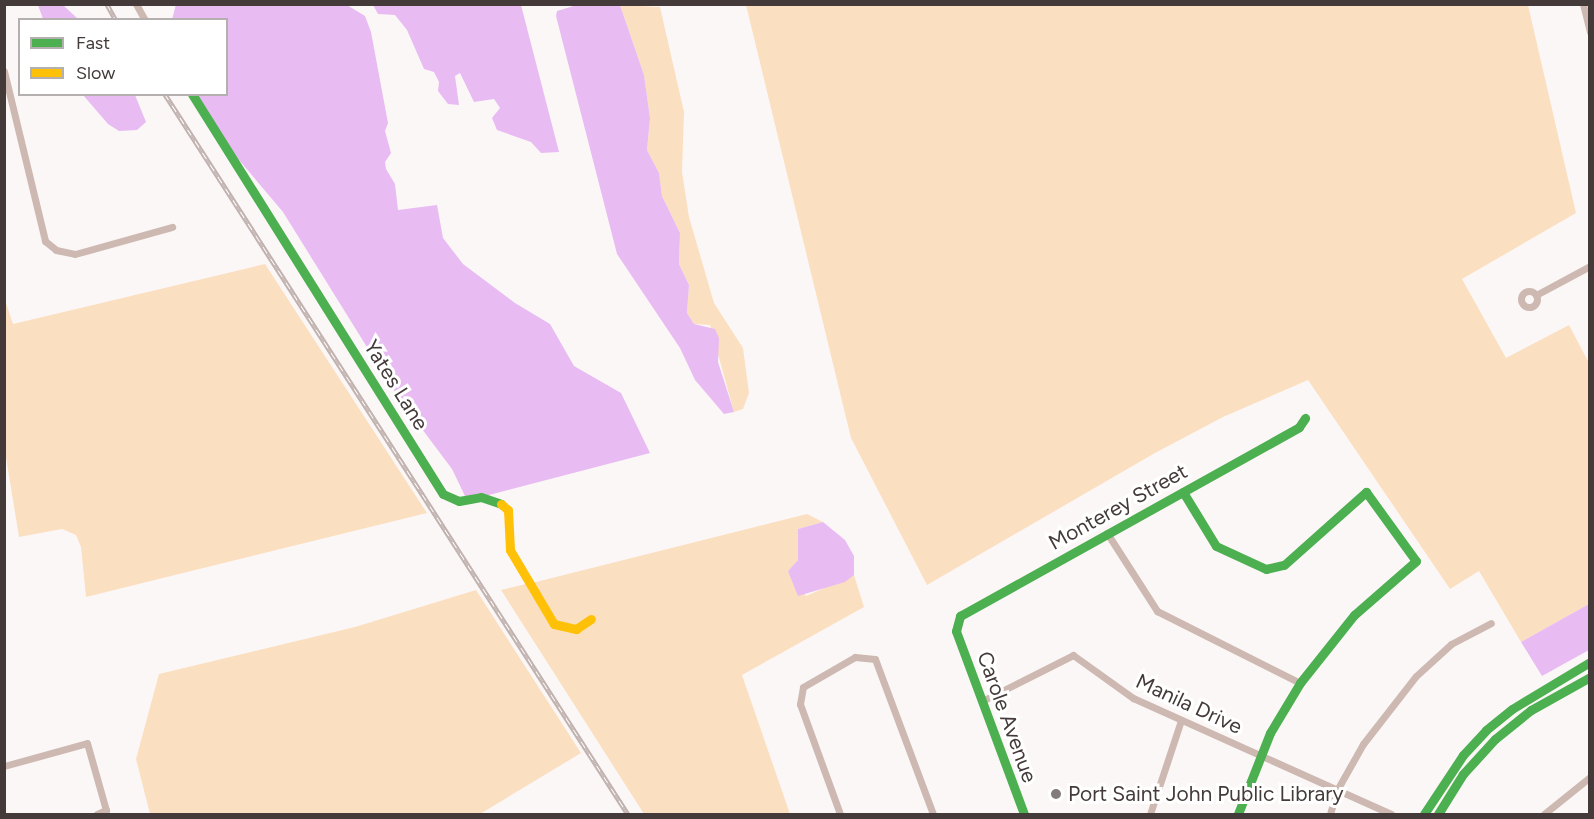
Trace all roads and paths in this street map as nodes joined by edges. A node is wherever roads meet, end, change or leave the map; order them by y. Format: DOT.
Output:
graph roads {
  1 [pos="136,4"];
  2 [pos="1582,4"];
  3 [pos="144,18"];
  4 [pos="1590,32"];
  5 [pos="4,70"];
  6 [pos="193,96"];
  7 [pos="172,227"];
  8 [pos="1590,266"];
  9 [pos="1536,295"];
  10 [pos="1305,418"];
  11 [pos="1183,492"];
  12 [pos="1107,533"];
  13 [pos="591,620"];
  14 [pos="1491,623"];
  15 [pos="956,632"];
  16 [pos="1590,663"];
  17 [pos="1590,677"];
  18 [pos="1300,683"];
  19 [pos="982,701"];
  20 [pos="1181,720"];
  21 [pos="1486,730"];
  22 [pos="1495,739"];
  23 [pos="1261,756"];
  24 [pos="4,766"];
  25 [pos="1590,777"];
  26 [pos="1337,790"];
  27 [pos="97,814"];
  28 [pos="840,814"];
  29 [pos="933,814"];
  30 [pos="1024,814"];
  31 [pos="1150,814"];
  32 [pos="1238,814"];
  33 [pos="1330,814"];
  34 [pos="1391,814"];
  35 [pos="1424,814"];
  36 [pos="1438,814"];
  37 [pos="1544,814"];
  1 -- 3 [label="street"];
  2 -- 4 [label="street"];
  5 -- 7 [label="street"];
  6 -- 13 [label="street, Yates Lane"];
  8 -- 9 [label="street"];
  10 -- 11 [label="street, Monterey Street"];
  11 -- 12 [label="street, Monterey Street"];
  11 -- 18 [label="street"];
  12 -- 15 [label="street, Monterey Street"];
  12 -- 18 [label="street"];
  14 -- 26 [label="street"];
  15 -- 19 [label="street, Carole Avenue"];
  16 -- 21 [label="street"];
  17 -- 22 [label="street"];
  18 -- 23 [label="street"];
  19 -- 20 [label="street, Manila Drive"];
  19 -- 30 [label="street, Carole Avenue"];
  20 -- 23 [label="street, Manila Drive"];
  20 -- 31 [label="street"];
  21 -- 22 [label="street"];
  21 -- 35 [label="street"];
  22 -- 36 [label="street"];
  23 -- 26 [label="street, Manila Drive"];
  23 -- 32 [label="street"];
  24 -- 27 [label="street"];
  25 -- 37 [label="street"];
  26 -- 33 [label="street"];
  26 -- 34 [label="street, Manila Drive"];
  28 -- 29 [label="street"];
}
